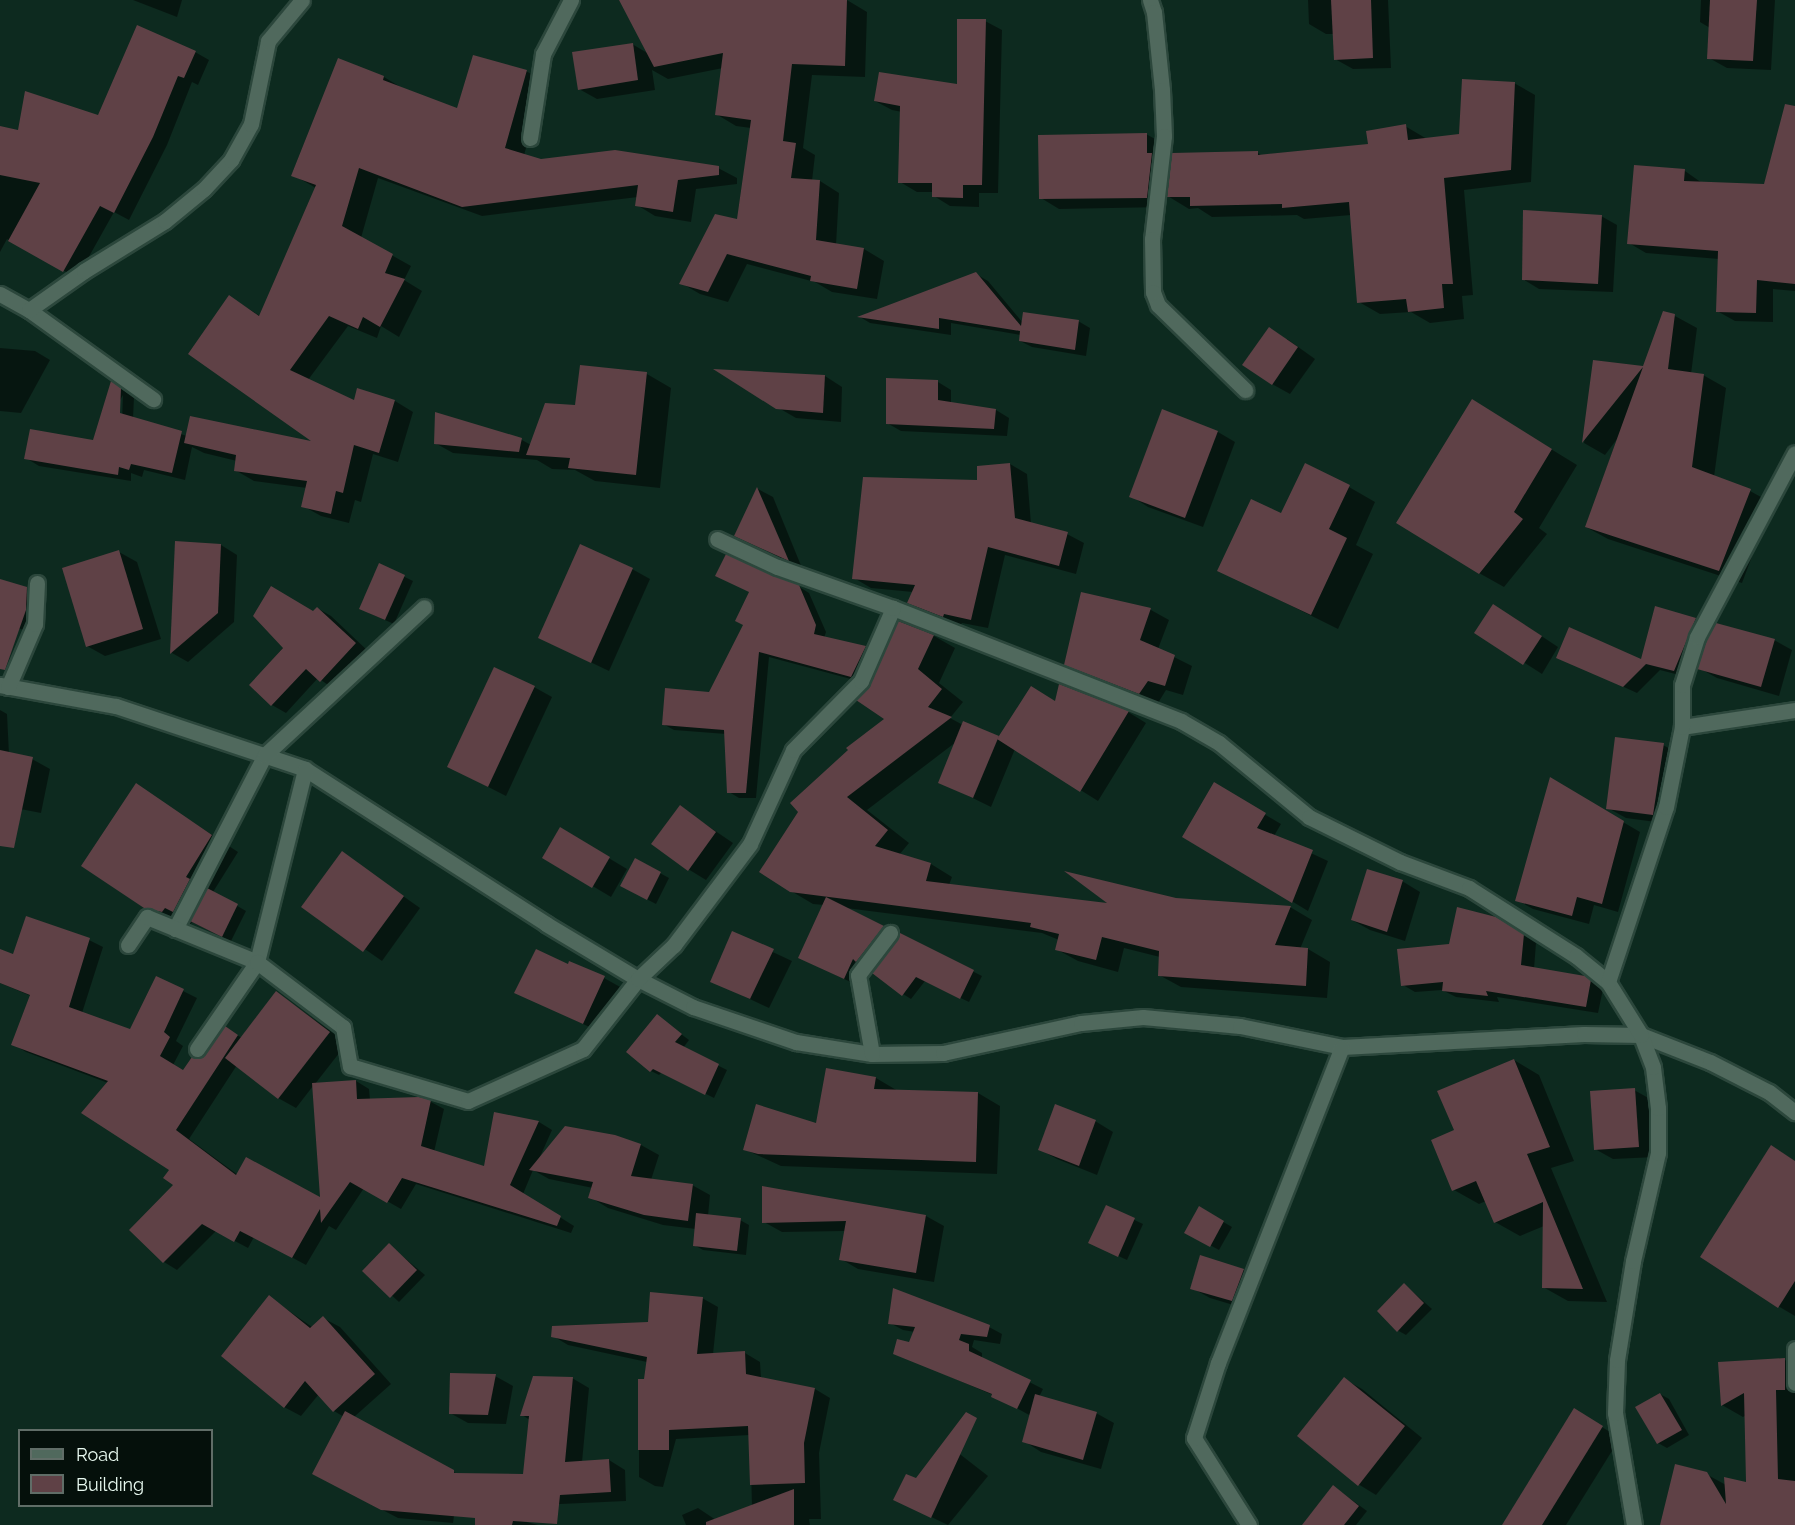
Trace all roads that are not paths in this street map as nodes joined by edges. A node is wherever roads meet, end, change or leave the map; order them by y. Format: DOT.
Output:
graph roads {
  1 [pos="302,0"];
  2 [pos="570,0"];
  3 [pos="1150,0"];
  4 [pos="530,138"];
  5 [pos="0,294"];
  6 [pos="29,310"];
  7 [pos="1245,390"];
  8 [pos="153,399"];
  9 [pos="1795,453"];
  10 [pos="717,539"];
  11 [pos="37,583"];
  12 [pos="424,607"];
  13 [pos="893,608"];
  14 [pos="4,686"];
  15 [pos="1795,710"];
  16 [pos="1682,727"];
  17 [pos="265,755"];
  18 [pos="305,769"];
  19 [pos="175,929"];
  20 [pos="890,933"];
  21 [pos="128,945"];
  22 [pos="257,962"];
  23 [pos="638,979"];
  24 [pos="1608,982"];
  25 [pos="1641,1035"];
  26 [pos="1342,1047"];
  27 [pos="197,1049"];
  28 [pos="872,1054"];
  29 [pos="1795,1112"];
  30 [pos="1795,1349"];
  31 [pos="1795,1383"];
  32 [pos="1249,1525"];
  33 [pos="1634,1525"];
  1 -- 6 [label="street"];
  2 -- 4 [label="street"];
  3 -- 7 [label="street"];
  5 -- 6 [label="street"];
  6 -- 8 [label="street"];
  9 -- 16 [label="street"];
  10 -- 13 [label="street"];
  11 -- 14 [label="street"];
  12 -- 17 [label="street"];
  13 -- 23 [label="street"];
  13 -- 24 [label="street"];
  14 -- 17 [label="street"];
  15 -- 16 [label="street"];
  16 -- 24 [label="street"];
  17 -- 18 [label="street"];
  17 -- 19 [label="street"];
  18 -- 22 [label="street"];
  18 -- 23 [label="street"];
  19 -- 21 [label="street"];
  19 -- 22 [label="street"];
  20 -- 28 [label="street"];
  22 -- 23 [label="street"];
  22 -- 27 [label="street"];
  23 -- 28 [label="street"];
  24 -- 25 [label="street"];
  25 -- 26 [label="street"];
  25 -- 29 [label="street"];
  25 -- 33 [label="street"];
  26 -- 28 [label="street"];
  26 -- 32 [label="street"];
  30 -- 31 [label="street"];
}
